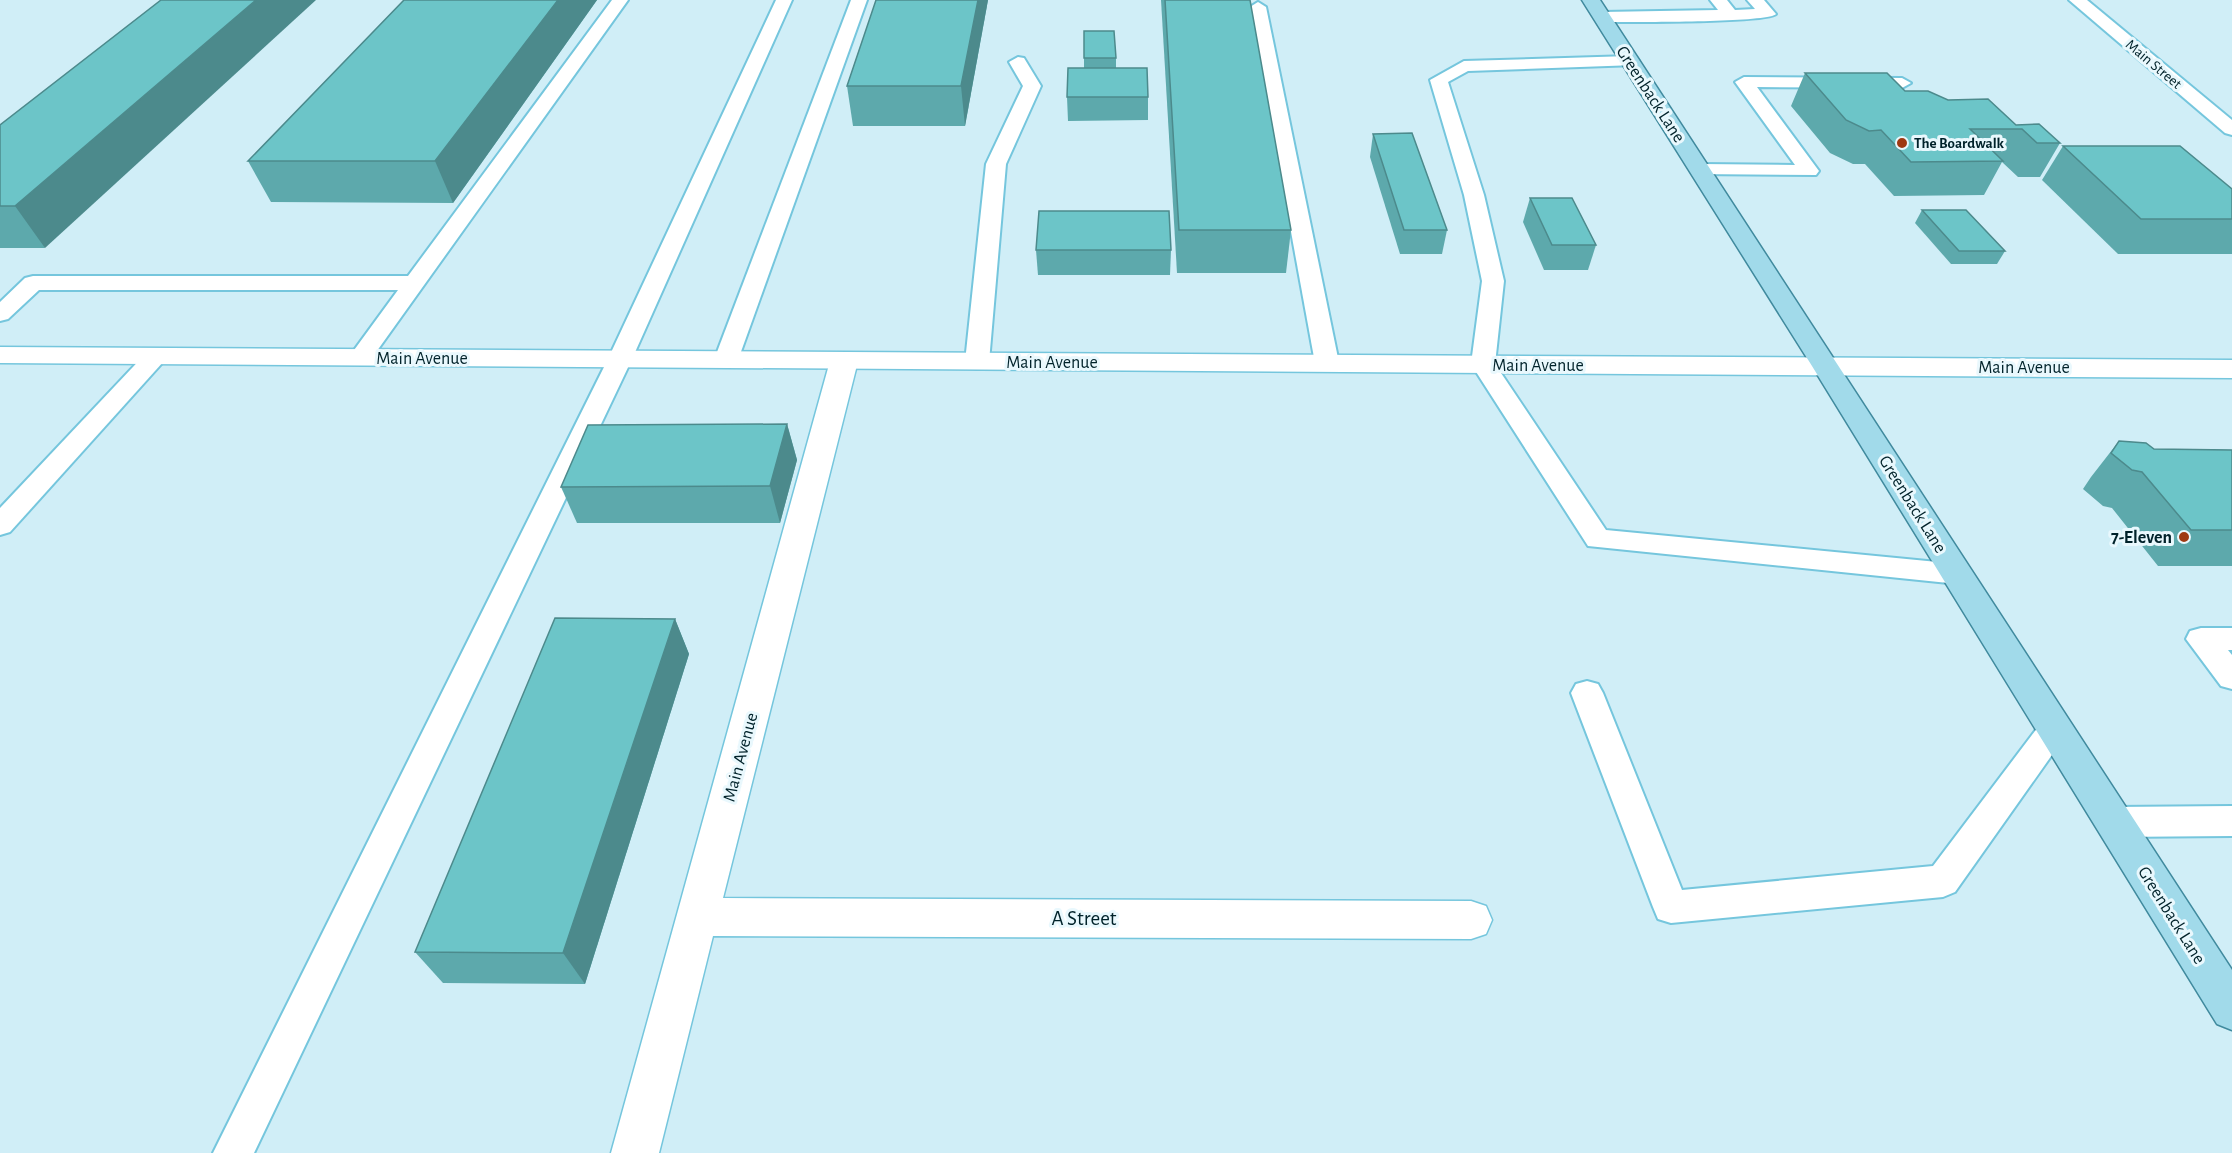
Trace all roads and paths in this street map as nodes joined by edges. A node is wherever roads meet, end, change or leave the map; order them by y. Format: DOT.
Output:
graph roads {
  1 [pos="620,0"];
  2 [pos="784,0"];
  3 [pos="859,0"];
  4 [pos="1591,0"];
  5 [pos="1718,0"];
  6 [pos="1755,0"];
  7 [pos="2077,0"];
  8 [pos="1258,7"];
  9 [pos="1731,15"];
  10 [pos="1602,17"];
  11 [pos="1630,61"];
  12 [pos="1018,62"];
  13 [pos="1902,83"];
  14 [pos="2232,129"];
  15 [pos="1700,170"];
  16 [pos="416,283"];
  17 [pos="0,314"];
  18 [pos="0,355"];
  19 [pos="156,356"];
  20 [pos="361,357"];
  21 [pos="620,359"];
  22 [pos="726,360"];
  23 [pos="844,361"];
  24 [pos="977,362"];
  25 [pos="1328,363"];
  26 [pos="1483,364"];
  27 [pos="1826,366"];
  28 [pos="2230,371"];
  29 [pos="0,525"];
  30 [pos="1958,574"];
  31 [pos="2232,639"];
  32 [pos="2232,677"];
  33 [pos="1587,693"];
  34 [pos="2055,728"];
  35 [pos="2232,821"];
  36 [pos="2113,822"];
  37 [pos="698,917"];
  38 [pos="1471,920"];
  39 [pos="2232,1009"];
  40 [pos="233,1153"];
  41 [pos="635,1153"];
  1 -- 16 [label="lane"];
  2 -- 21 [label="lane"];
  3 -- 22 [label="lane"];
  4 -- 10 [label="main road, Greenback Lane"];
  5 -- 9 [label="lane"];
  6 -- 9 [label="lane"];
  7 -- 14 [label="lane, Main Street"];
  8 -- 25 [label="lane"];
  9 -- 10 [label="lane"];
  10 -- 11 [label="main road, Greenback Lane"];
  11 -- 15 [label="main road, Greenback Lane"];
  11 -- 26 [label="lane"];
  12 -- 24 [label="lane"];
  13 -- 15 [label="lane"];
  15 -- 27 [label="main road, Greenback Lane"];
  16 -- 17 [label="lane"];
  16 -- 20 [label="lane"];
  18 -- 19 [label="street, Main Avenue"];
  19 -- 20 [label="street, Main Avenue"];
  19 -- 29 [label="lane"];
  20 -- 21 [label="street, Main Avenue"];
  21 -- 22 [label="street, Main Avenue"];
  21 -- 40 [label="lane"];
  22 -- 23 [label="street, Main Avenue"];
  23 -- 24 [label="street, Main Avenue"];
  23 -- 37 [label="street, Main Avenue"];
  24 -- 25 [label="street, Main Avenue"];
  25 -- 26 [label="street, Main Avenue"];
  26 -- 27 [label="street, Main Avenue"];
  26 -- 30 [label="lane"];
  27 -- 28 [label="street, Main Avenue"];
  27 -- 30 [label="main road, Greenback Lane"];
  30 -- 34 [label="main road, Greenback Lane"];
  31 -- 32 [label="lane"];
  33 -- 34 [label="lane"];
  34 -- 36 [label="main road, Greenback Lane"];
  35 -- 36 [label="lane"];
  36 -- 39 [label="main road, Greenback Lane"];
  37 -- 38 [label="street, A Street"];
  37 -- 41 [label="street, Main Avenue"];
}
